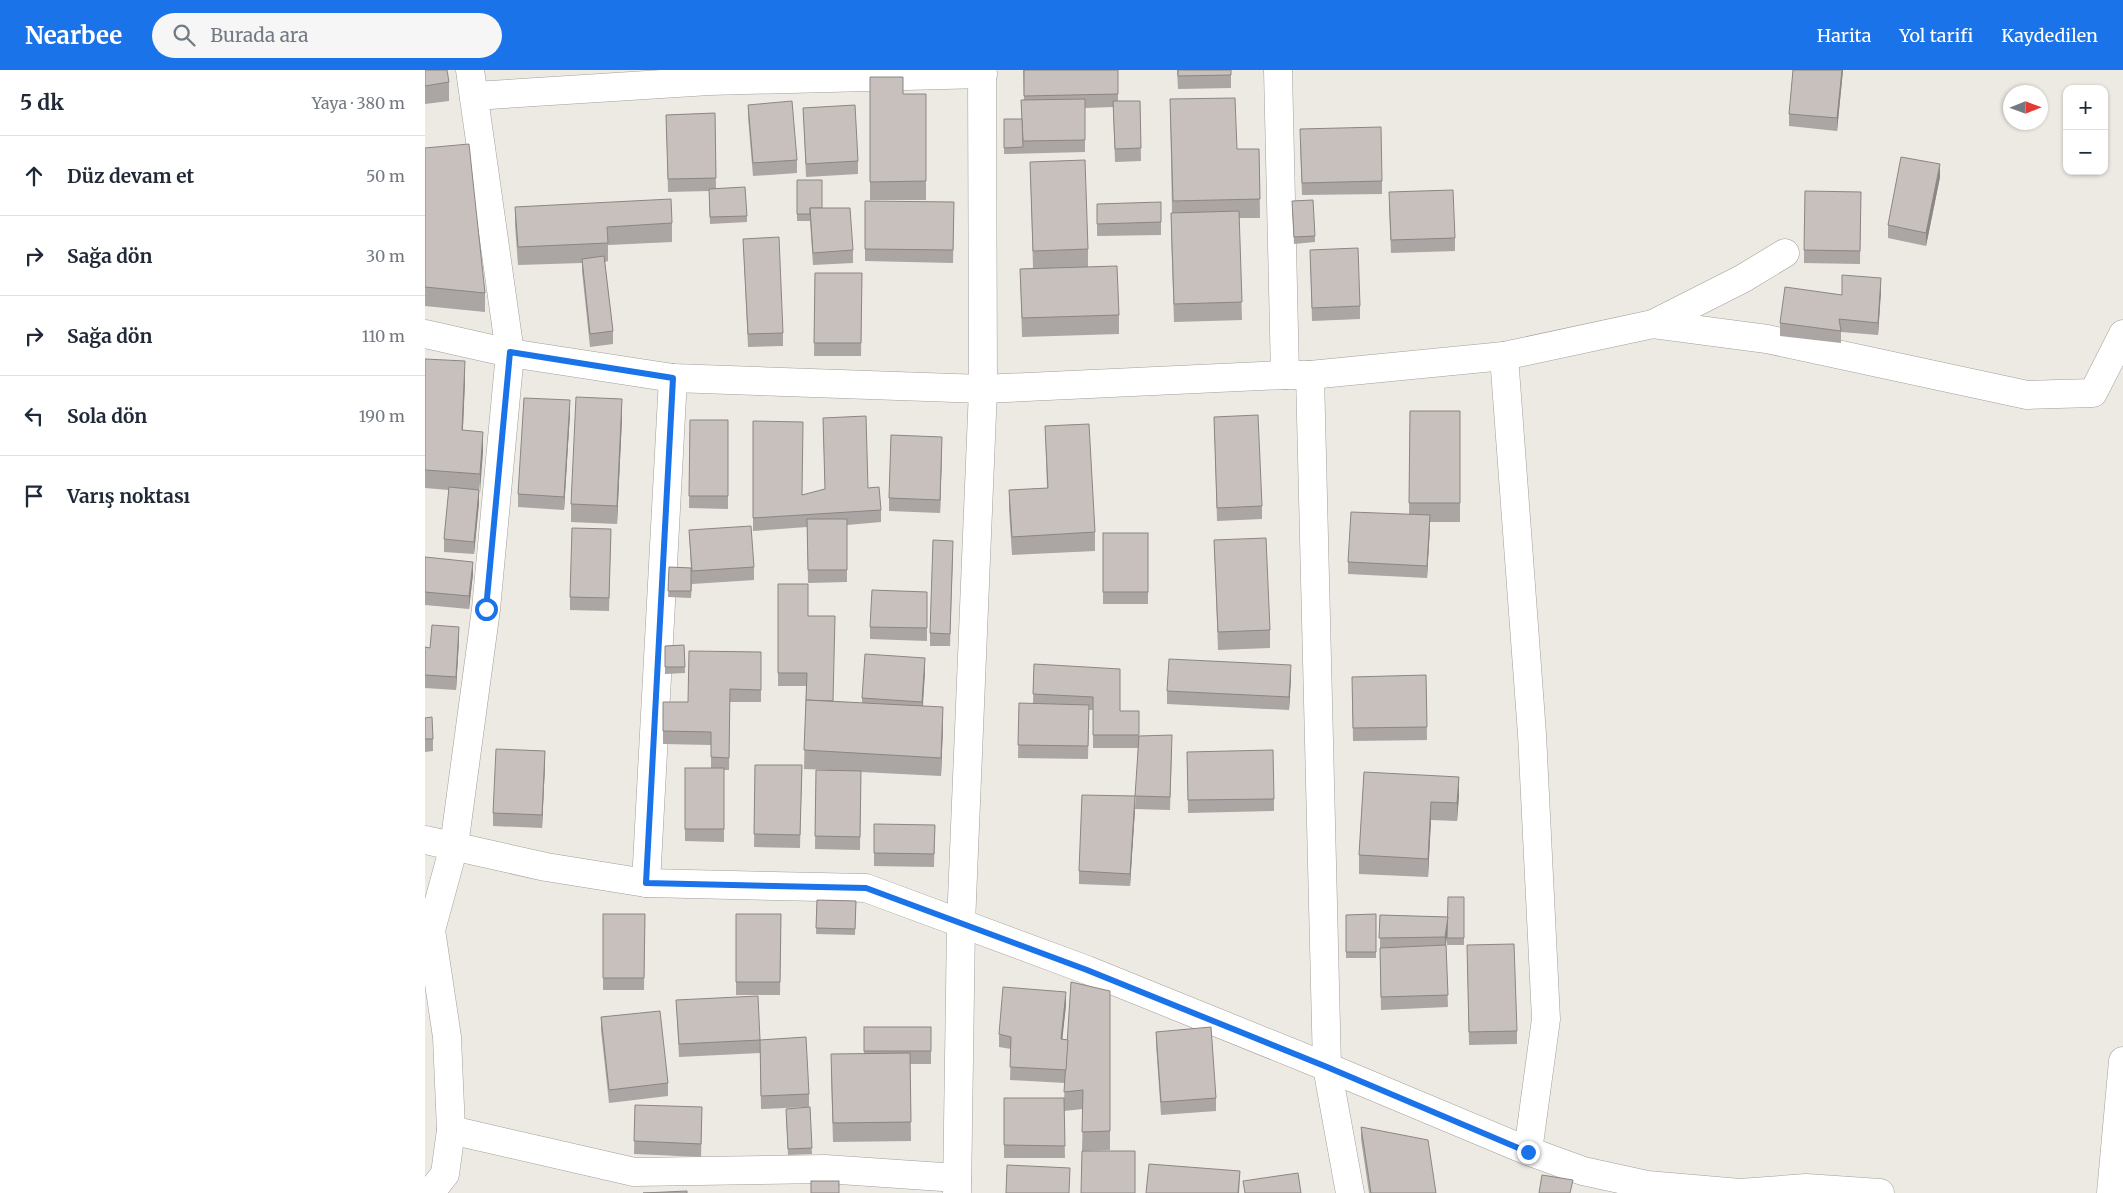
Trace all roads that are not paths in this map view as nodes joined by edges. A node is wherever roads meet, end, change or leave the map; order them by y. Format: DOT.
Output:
graph roads {
  1 [pos="1278,70"];
  2 [pos="982,72"];
  3 [pos="709,76"];
  4 [pos="472,83"];
  5 [pos="1785,253"];
  6 [pos="1653,324"];
  7 [pos="425,334"];
  8 [pos="2123,334"];
  9 [pos="510,352"];
  10 [pos="1504,356"];
  11 [pos="1297,375"];
  12 [pos="673,378"];
  13 [pos="983,389"];
  14 [pos="425,840"];
  15 [pos="454,846"];
  16 [pos="646,883"];
  17 [pos="961,924"];
  18 [pos="428,930"];
  19 [pos="2123,1061"];
  20 [pos="1327,1067"];
  21 [pos="451,1130"];
  22 [pos="1528,1152"];
  23 [pos="957,1185"];
  24 [pos="1647,1189"];
  25 [pos="430,1193"];
  26 [pos="1350,1193"];
  27 [pos="1880,1193"];
  28 [pos="2111,1193"];
  1 -- 11 [label="street"];
  2 -- 3 [label="street"];
  2 -- 13 [label="street"];
  3 -- 4 [label="street"];
  4 -- 9 [label="street"];
  5 -- 6 [label="street"];
  6 -- 8 [label="street"];
  6 -- 10 [label="street"];
  7 -- 9 [label="street"];
  9 -- 12 [label="street"];
  9 -- 15 [label="street"];
  10 -- 11 [label="street"];
  10 -- 22 [label="street"];
  11 -- 13 [label="street"];
  11 -- 20 [label="street"];
  12 -- 13 [label="street"];
  12 -- 16 [label="street"];
  13 -- 17 [label="street"];
  14 -- 15 [label="street"];
  15 -- 16 [label="street"];
  15 -- 18 [label="street"];
  16 -- 17 [label="street"];
  17 -- 20 [label="street"];
  17 -- 23 [label="street"];
  18 -- 21 [label="street"];
  19 -- 28 [label="street"];
  20 -- 22 [label="street"];
  20 -- 26 [label="street"];
  21 -- 23 [label="street"];
  21 -- 25 [label="street"];
  22 -- 24 [label="street"];
  24 -- 27 [label="street"];
}
